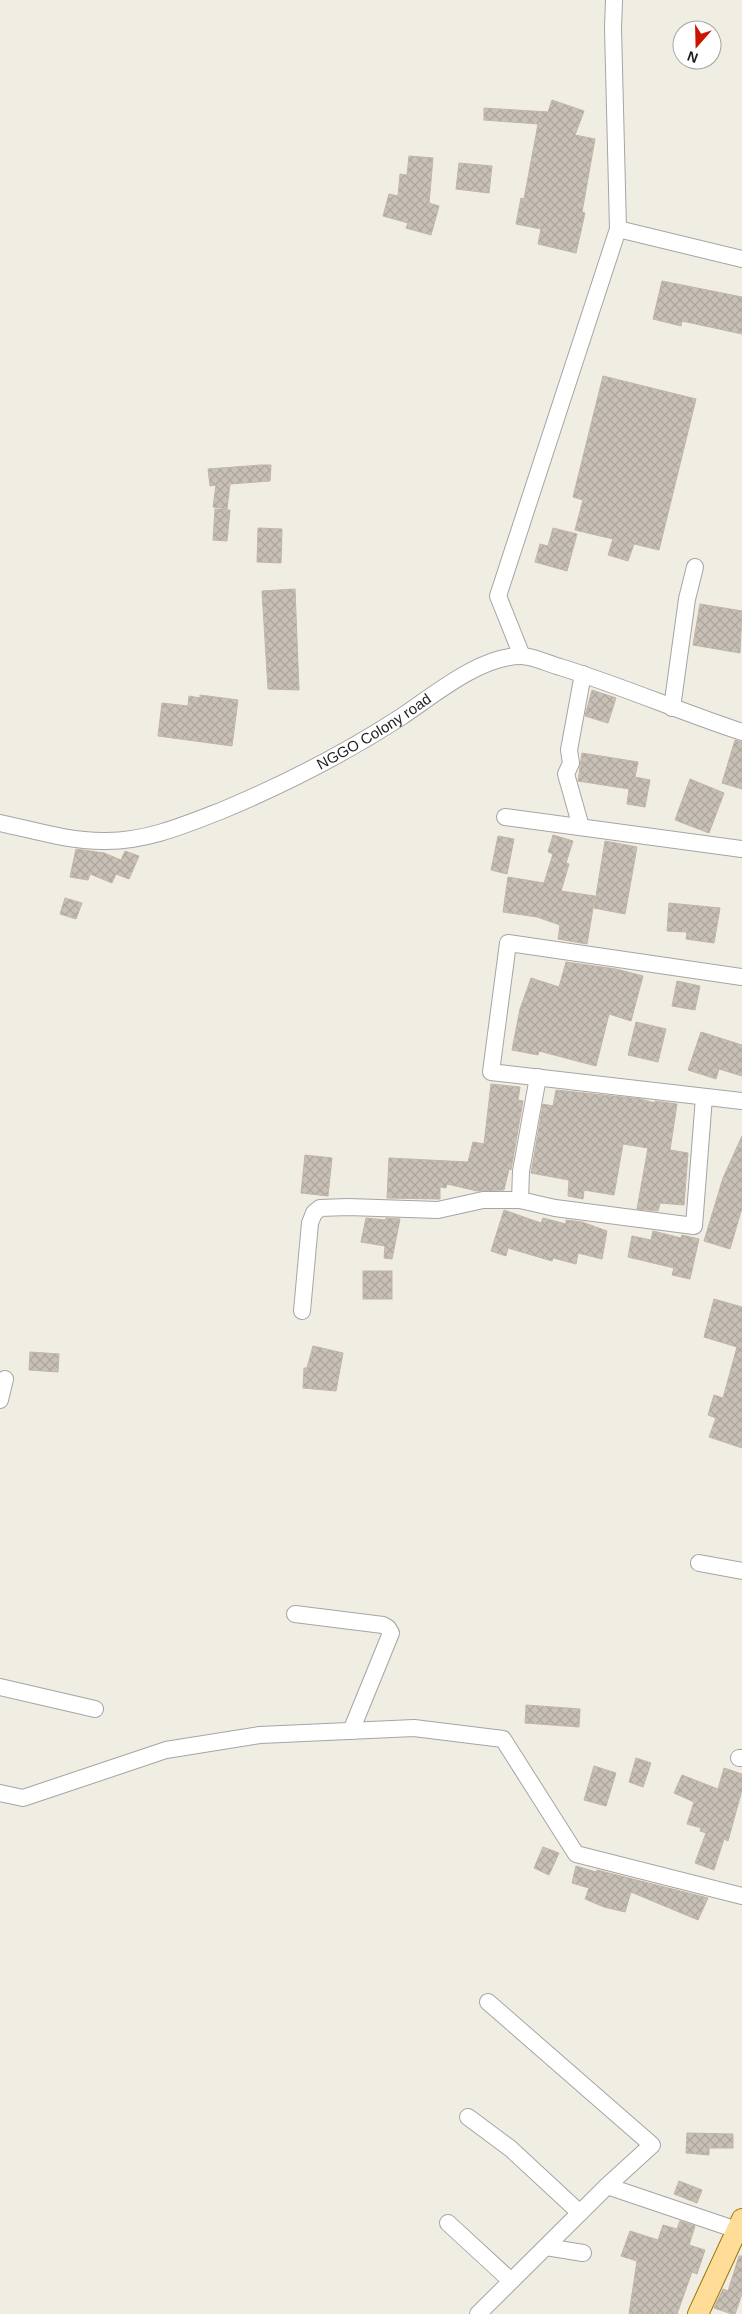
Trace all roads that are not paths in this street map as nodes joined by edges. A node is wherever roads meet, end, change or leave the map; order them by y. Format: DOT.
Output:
graph roads {
  1 [pos="614,0"];
  2 [pos="618,229"];
  3 [pos="742,259"];
  4 [pos="695,567"];
  5 [pos="522,656"];
  6 [pos="583,674"];
  7 [pos="672,708"];
  8 [pos="742,732"];
  9 [pos="505,817"];
  10 [pos="0,823"];
  11 [pos="581,827"];
  12 [pos="742,849"];
  13 [pos="742,977"];
  14 [pos="538,1077"];
  15 [pos="704,1097"];
  16 [pos="742,1101"];
  17 [pos="520,1200"];
  18 [pos="302,1311"];
  19 [pos="5,1379"];
  20 [pos="0,1400"];
  21 [pos="699,1564"];
  22 [pos="742,1571"];
  23 [pos="296,1614"];
  24 [pos="0,1687"];
  25 [pos="95,1709"];
  26 [pos="351,1731"];
  27 [pos="0,1793"];
  28 [pos="742,1896"];
  29 [pos="488,2002"];
  30 [pos="468,2117"];
  31 [pos="607,2186"];
  32 [pos="580,2213"];
  33 [pos="448,2223"];
  34 [pos="739,2225"];
  35 [pos="546,2247"];
  36 [pos="583,2253"];
  37 [pos="511,2281"];
  38 [pos="478,2314"];
  39 [pos="698,2314"];
  1 -- 2 [label="street"];
  2 -- 3 [label="street"];
  2 -- 5 [label="street"];
  4 -- 7 [label="street"];
  5 -- 6 [label="street, NGGO Colony road"];
  5 -- 10 [label="street, NGGO Colony road"];
  6 -- 7 [label="street, NGGO Colony road"];
  6 -- 11 [label="street"];
  7 -- 8 [label="street, NGGO Colony road"];
  9 -- 11 [label="street"];
  11 -- 12 [label="street"];
  13 -- 14 [label="street"];
  14 -- 15 [label="street"];
  14 -- 17 [label="street"];
  15 -- 16 [label="street"];
  15 -- 17 [label="street"];
  17 -- 18 [label="street"];
  19 -- 20 [label="street"];
  21 -- 22 [label="street"];
  23 -- 26 [label="street"];
  24 -- 25 [label="street"];
  26 -- 27 [label="street"];
  26 -- 28 [label="street"];
  29 -- 31 [label="street"];
  30 -- 32 [label="street"];
  31 -- 32 [label="street"];
  31 -- 34 [label="street"];
  32 -- 35 [label="street"];
  33 -- 37 [label="street"];
  34 -- 39 [label="main road"];
  35 -- 36 [label="street"];
  35 -- 37 [label="street"];
  37 -- 38 [label="street"];
}
